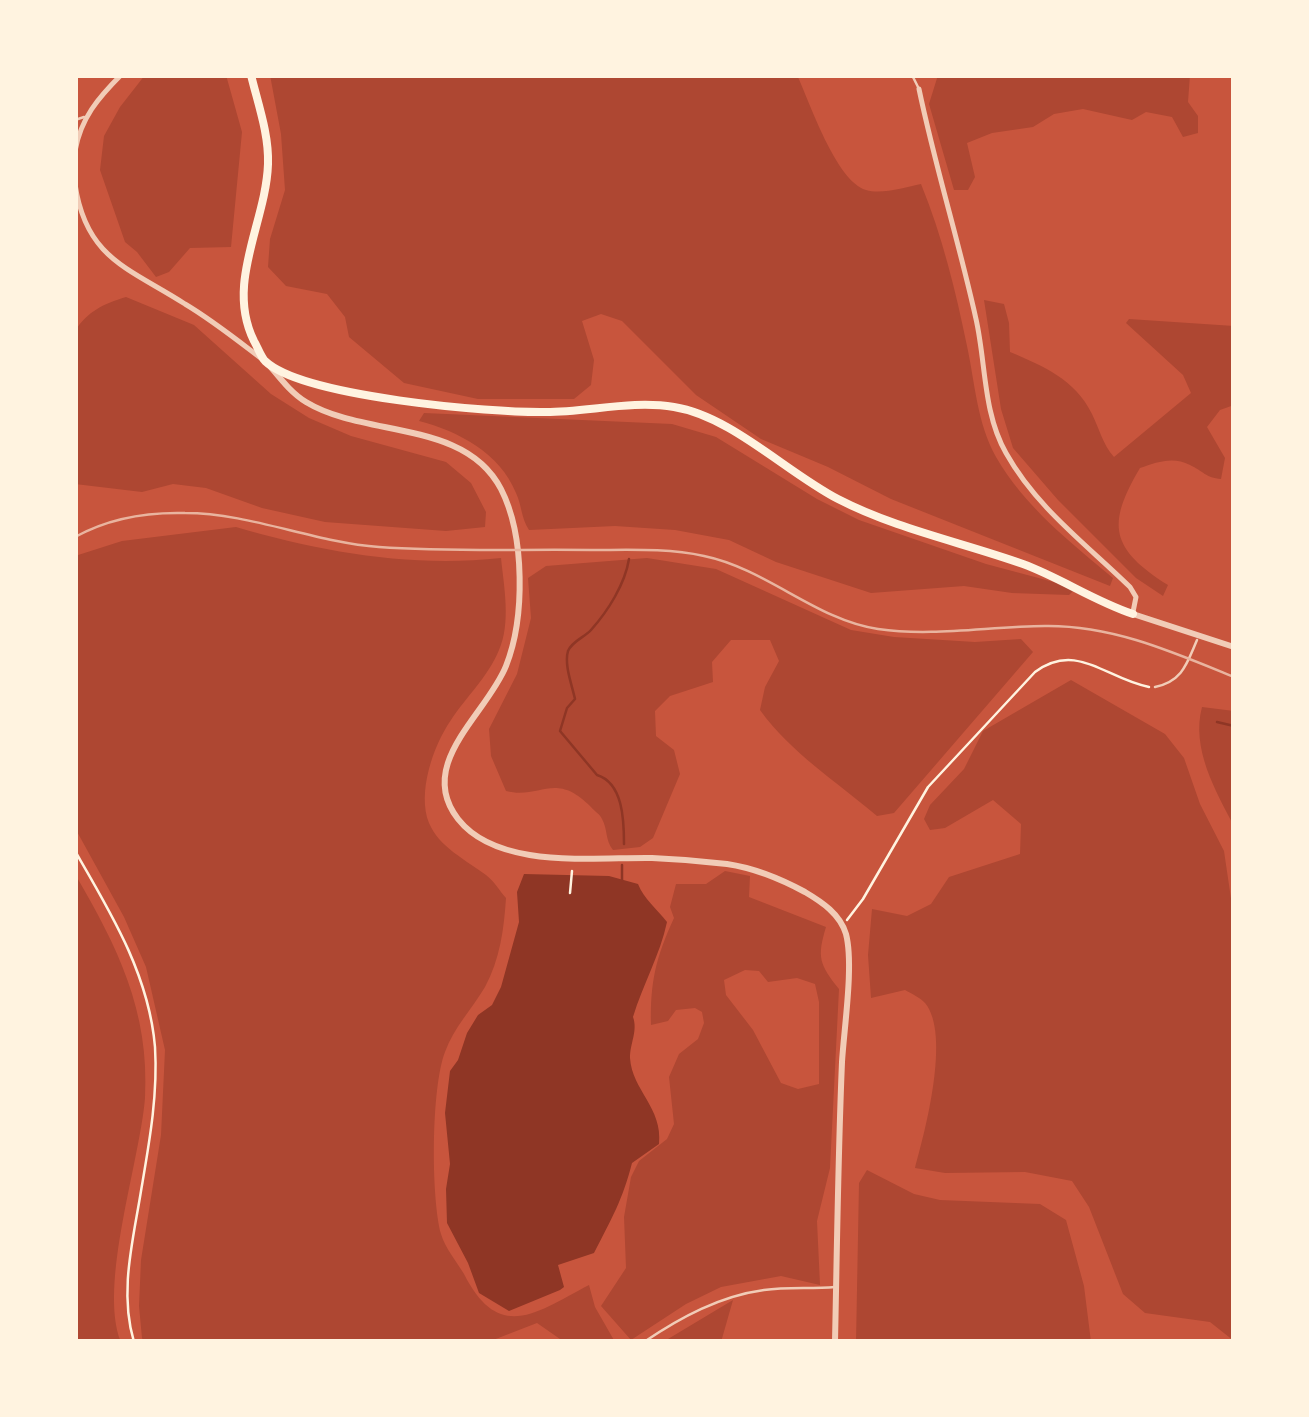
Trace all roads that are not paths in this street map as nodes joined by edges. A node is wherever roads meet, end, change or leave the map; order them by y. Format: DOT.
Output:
graph roads {
  1 [pos="120,75"];
  2 [pos="251,75"];
  3 [pos="912,75"];
  4 [pos="920,88"];
  5 [pos="86,117"];
  6 [pos="75,120"];
  7 [pos="75,150"];
  8 [pos="75,184"];
  9 [pos="265,361"];
  10 [pos="1132,614"];
  11 [pos="1199,636"];
  12 [pos="1234,647"];
  13 [pos="1155,687"];
  14 [pos="836,1287"];
  15 [pos="644,1342"];
  16 [pos="835,1342"];
  1 -- 5 [label="street"];
  2 -- 9 [label="main road"];
  3 -- 4 [label="lane"];
  4 -- 10 [label="street"];
  5 -- 6 [label="lane"];
  5 -- 7 [label="street"];
  8 -- 9 [label="street"];
  9 -- 10 [label="main road"];
  9 -- 14 [label="street"];
  10 -- 11 [label="street"];
  11 -- 12 [label="street"];
  11 -- 13 [label="lane"];
  14 -- 15 [label="lane"];
  14 -- 16 [label="street"];
}
